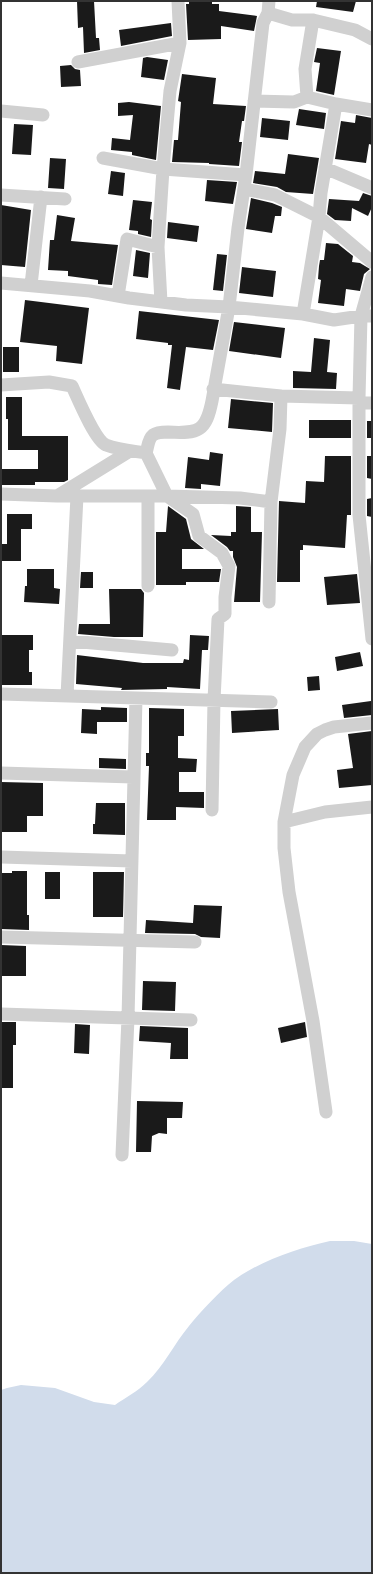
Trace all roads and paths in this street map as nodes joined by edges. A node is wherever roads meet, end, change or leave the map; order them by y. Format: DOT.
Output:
graph roads {
  1 [pos="178,1"];
  2 [pos="268,7"];
  3 [pos="313,20"];
  4 [pos="372,39"];
  5 [pos="180,43"];
  6 [pos="78,62"];
  7 [pos="307,97"];
  8 [pos="254,101"];
  9 [pos="336,104"];
  10 [pos="372,110"];
  11 [pos="1,111"];
  12 [pos="44,115"];
  13 [pos="103,158"];
  14 [pos="325,168"];
  15 [pos="163,169"];
  16 [pos="246,175"];
  17 [pos="372,188"];
  18 [pos="244,189"];
  19 [pos="1,195"];
  20 [pos="41,198"];
  21 [pos="65,199"];
  22 [pos="319,217"];
  23 [pos="158,247"];
  24 [pos="372,262"];
  25 [pos="372,277"];
  26 [pos="1,282"];
  27 [pos="32,285"];
  28 [pos="118,296"];
  29 [pos="161,302"];
  30 [pos="229,307"];
  31 [pos="303,314"];
  32 [pos="366,316"];
  33 [pos="1,384"];
  34 [pos="213,390"];
  35 [pos="281,396"];
  36 [pos="359,400"];
  37 [pos="372,403"];
  38 [pos="130,451"];
  39 [pos="146,453"];
  40 [pos="1,494"];
  41 [pos="57,496"];
  42 [pos="77,496"];
  43 [pos="148,496"];
  44 [pos="167,496"];
  45 [pos="271,502"];
  46 [pos="367,540"];
  47 [pos="148,586"];
  48 [pos="269,602"];
  49 [pos="372,640"];
  50 [pos="70,641"];
  51 [pos="172,650"];
  52 [pos="1,694"];
  53 [pos="67,696"];
  54 [pos="136,698"];
  55 [pos="214,700"];
  56 [pos="271,702"];
  57 [pos="372,723"];
  58 [pos="1,773"];
  59 [pos="133,777"];
  60 [pos="372,807"];
  61 [pos="212,810"];
  62 [pos="284,822"];
  63 [pos="1,857"];
  64 [pos="132,861"];
  65 [pos="1,937"];
  66 [pos="130,940"];
  67 [pos="195,942"];
  68 [pos="1,1014"];
  69 [pos="128,1018"];
  70 [pos="191,1020"];
  71 [pos="326,1112"];
  72 [pos="122,1156"];
  1 -- 5 [label="street"];
  2 -- 3 [label="street"];
  2 -- 8 [label="street"];
  3 -- 4 [label="street"];
  3 -- 7 [label="street"];
  5 -- 6 [label="street"];
  5 -- 15 [label="street"];
  7 -- 8 [label="street"];
  7 -- 9 [label="street"];
  8 -- 16 [label="street"];
  9 -- 10 [label="street"];
  9 -- 14 [label="street"];
  11 -- 12 [label="street"];
  13 -- 15 [label="street"];
  14 -- 17 [label="street"];
  14 -- 22 [label="street"];
  15 -- 16 [label="street"];
  15 -- 23 [label="street"];
  16 -- 18 [label="street"];
  18 -- 22 [label="street"];
  18 -- 30 [label="street"];
  19 -- 20 [label="street"];
  20 -- 21 [label="street"];
  20 -- 27 [label="street"];
  22 -- 24 [label="street"];
  22 -- 31 [label="street"];
  23 -- 28 [label="street"];
  23 -- 29 [label="street"];
  25 -- 32 [label="street"];
  26 -- 27 [label="street"];
  27 -- 28 [label="street"];
  28 -- 29 [label="street"];
  29 -- 30 [label="street"];
  30 -- 31 [label="street"];
  30 -- 34 [label="street"];
  31 -- 32 [label="street"];
  32 -- 36 [label="street"];
  33 -- 38 [label="street"];
  34 -- 35 [label="street"];
  34 -- 39 [label="street"];
  35 -- 36 [label="street"];
  35 -- 45 [label="street"];
  36 -- 37 [label="street"];
  36 -- 46 [label="street"];
  38 -- 39 [label="street"];
  38 -- 41 [label="street"];
  39 -- 44 [label="street"];
  40 -- 41 [label="street"];
  41 -- 42 [label="street"];
  42 -- 43 [label="street"];
  42 -- 50 [label="street"];
  43 -- 44 [label="street"];
  43 -- 47 [label="street"];
  44 -- 45 [label="street"];
  44 -- 55 [label="street"];
  45 -- 48 [label="street"];
  46 -- 49 [label="street"];
  50 -- 51 [label="street"];
  50 -- 53 [label="street"];
  52 -- 53 [label="street"];
  53 -- 54 [label="street"];
  54 -- 55 [label="street"];
  54 -- 59 [label="street"];
  55 -- 56 [label="street"];
  55 -- 61 [label="street"];
  57 -- 62 [label="street"];
  58 -- 59 [label="street"];
  59 -- 64 [label="street"];
  60 -- 62 [label="street"];
  62 -- 71 [label="street"];
  63 -- 64 [label="street"];
  64 -- 66 [label="street"];
  65 -- 66 [label="street"];
  66 -- 67 [label="street"];
  66 -- 69 [label="street"];
  68 -- 69 [label="street"];
  69 -- 70 [label="street"];
  69 -- 72 [label="street"];
}
